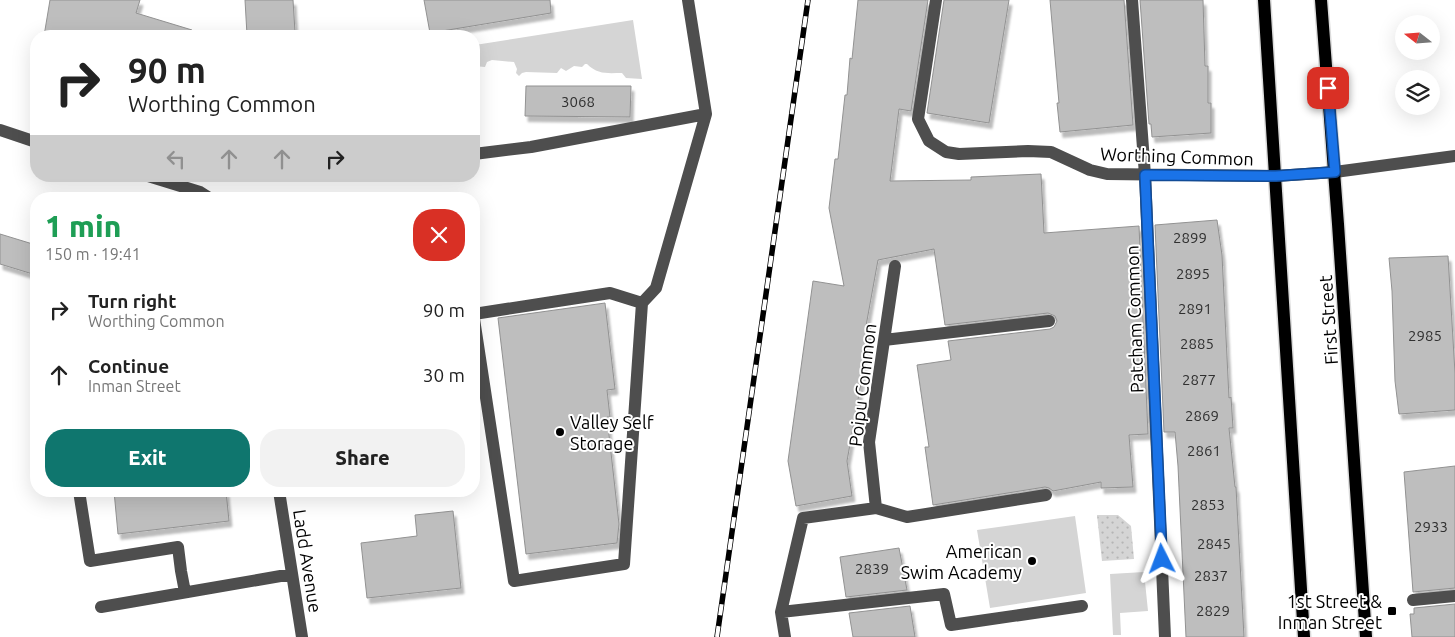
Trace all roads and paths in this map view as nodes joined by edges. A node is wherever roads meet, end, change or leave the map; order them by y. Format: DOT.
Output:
graph roads {
  1 [pos="688,0"];
  2 [pos="936,0"];
  3 [pos="1132,0"];
  4 [pos="1264,0"];
  5 [pos="1321,0"];
  6 [pos="706,114"];
  7 [pos="0,130"];
  8 [pos="30,140"];
  9 [pos="480,153"];
  10 [pos="1455,156"];
  11 [pos="1335,172"];
  12 [pos="1145,175"];
  13 [pos="1276,176"];
  14 [pos="168,182"];
  15 [pos="200,192"];
  16 [pos="895,266"];
  17 [pos="642,304"];
  18 [pos="480,313"];
  19 [pos="1049,321"];
  20 [pos="884,340"];
  21 [pos="480,358"];
  22 [pos="1046,494"];
  23 [pos="80,497"];
  24 [pos="280,497"];
  25 [pos="876,508"];
  26 [pos="292,574"];
  27 [pos="185,592"];
  28 [pos="1455,596"];
  29 [pos="1412,600"];
  30 [pos="1082,606"];
  31 [pos="101,607"];
  32 [pos="781,612"];
  33 [pos="302,637"];
  34 [pos="785,637"];
  35 [pos="1165,637"];
  36 [pos="1304,637"];
  37 [pos="1366,637"];
  1 -- 6 [label="street"];
  2 -- 12 [label="street, Worthing Common"];
  3 -- 12 [label="street, Patcham Common"];
  4 -- 13 [label="main road"];
  5 -- 11 [label="main road, First Street"];
  6 -- 9 [label="street"];
  6 -- 17 [label="street"];
  7 -- 8 [label="street"];
  10 -- 11 [label="street, Worthing Common"];
  11 -- 13 [label="street, Worthing Common"];
  11 -- 37 [label="main road, First Street"];
  12 -- 13 [label="street, Worthing Common"];
  12 -- 35 [label="street, Patcham Common"];
  13 -- 36 [label="main road"];
  14 -- 15 [label="street"];
  16 -- 20 [label="street, Poipu Common"];
  17 -- 18 [label="street"];
  17 -- 21 [label="street"];
  19 -- 20 [label="street"];
  20 -- 25 [label="street, Poipu Common"];
  22 -- 25 [label="street"];
  23 -- 27 [label="street"];
  24 -- 26 [label="street, Ladd Avenue"];
  25 -- 32 [label="street"];
  26 -- 27 [label="street"];
  26 -- 33 [label="street, Ladd Avenue"];
  27 -- 31 [label="street"];
  28 -- 29 [label="street"];
  30 -- 32 [label="street"];
  32 -- 34 [label="street"];
}
